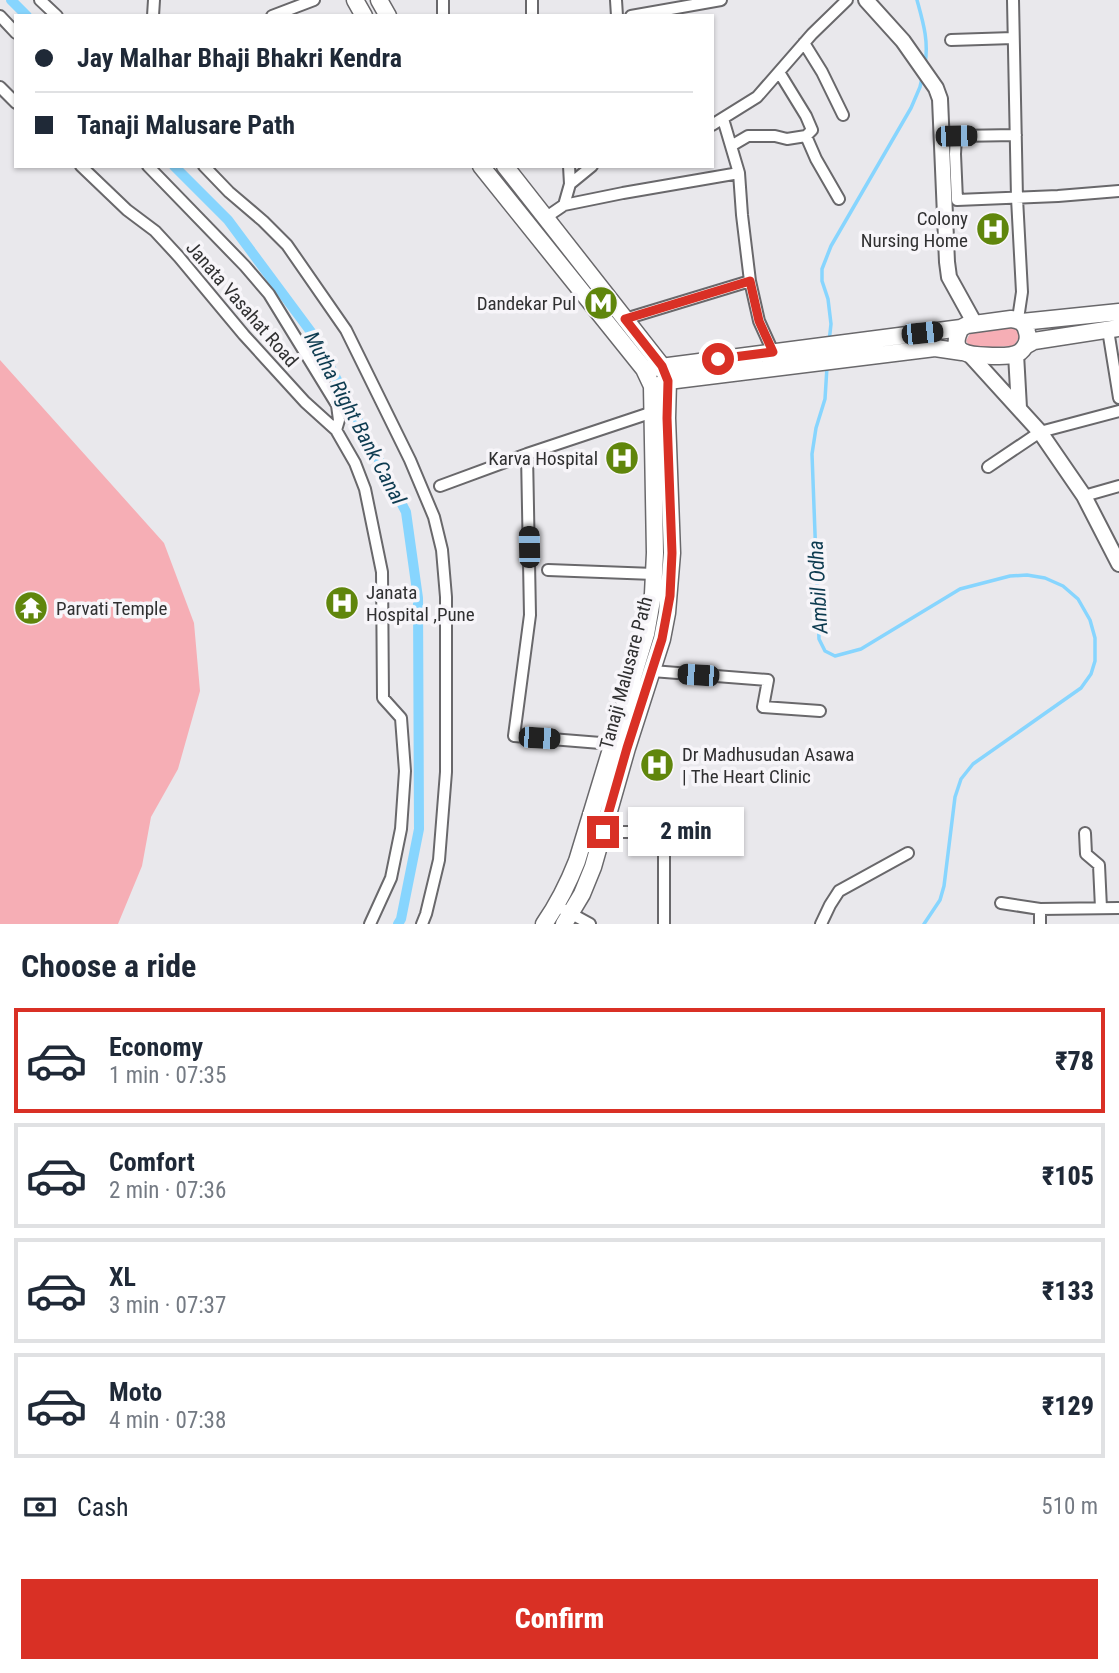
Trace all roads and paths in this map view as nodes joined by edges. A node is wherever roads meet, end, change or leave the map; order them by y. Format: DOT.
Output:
graph roads {
  1 [pos="40,0"];
  2 [pos="314,0"];
  3 [pos="721,0"];
  4 [pos="848,0"];
  5 [pos="866,0"];
  6 [pos="1013,0"];
  7 [pos="55,14"];
  8 [pos="277,14"];
  9 [pos="642,14"];
  10 [pos="0,16"];
  11 [pos="14,31"];
  12 [pos="1013,38"];
  13 [pos="951,40"];
  14 [pos="804,43"];
  15 [pos="779,72"];
  16 [pos="0,87"];
  17 [pos="14,101"];
  18 [pos="843,115"];
  19 [pos="723,119"];
  20 [pos="714,124"];
  21 [pos="1016,135"];
  22 [pos="806,136"];
  23 [pos="731,146"];
  24 [pos="83,168"];
  25 [pos="150,168"];
  26 [pos="206,168"];
  27 [pos="483,168"];
  28 [pos="507,168"];
  29 [pos="569,168"];
  30 [pos="590,168"];
  31 [pos="739,173"];
  32 [pos="570,184"];
  33 [pos="1119,191"];
  34 [pos="1017,198"];
  35 [pos="839,199"];
  36 [pos="534,204"];
  37 [pos="564,205"];
  38 [pos="520,216"];
  39 [pos="545,218"];
  40 [pos="750,281"];
  41 [pos="1119,312"];
  42 [pos="625,319"];
  43 [pos="1020,321"];
  44 [pos="968,326"];
  45 [pos="1113,329"];
  46 [pos="923,341"];
  47 [pos="1021,350"];
  48 [pos="773,352"];
  49 [pos="966,354"];
  50 [pos="816,355"];
  51 [pos="665,374"];
  52 [pos="649,380"];
  53 [pos="1119,398"];
  54 [pos="1019,408"];
  55 [pos="1119,411"];
  56 [pos="653,412"];
  57 [pos="336,430"];
  58 [pos="1040,432"];
  59 [pos="527,454"];
  60 [pos="988,467"];
  61 [pos="440,486"];
  62 [pos="1119,486"];
  63 [pos="1084,496"];
  64 [pos="663,525"];
  65 [pos="1119,564"];
  66 [pos="548,570"];
  67 [pos="654,574"];
  68 [pos="652,671"];
  69 [pos="820,711"];
  70 [pos="613,744"];
  71 [pos="603,832"];
  72 [pos="1084,832"];
  73 [pos="908,853"];
  74 [pos="1001,903"];
  75 [pos="1101,908"];
  76 [pos="1119,908"];
  77 [pos="1040,909"];
  78 [pos="564,915"];
  79 [pos="370,924"];
  80 [pos="422,924"];
  81 [pos="544,924"];
  82 [pos="590,924"];
  83 [pos="664,924"];
  84 [pos="821,924"];
  85 [pos="1040,924"];
  1 -- 7 [label="street"];
  2 -- 8 [label="street"];
  3 -- 9 [label="street"];
  4 -- 14 [label="street"];
  5 -- 44 [label="street"];
  6 -- 12 [label="street"];
  10 -- 11 [label="street"];
  12 -- 13 [label="street"];
  12 -- 21 [label="street"];
  14 -- 15 [label="street"];
  14 -- 18 [label="street"];
  15 -- 19 [label="street"];
  15 -- 22 [label="street"];
  16 -- 17 [label="street"];
  19 -- 20 [label="street"];
  19 -- 23 [label="street"];
  21 -- 34 [label="street"];
  21 -- 34 [label="street"];
  22 -- 23 [label="street"];
  22 -- 35 [label="street"];
  23 -- 31 [label="street"];
  24 -- 57 [label="street, Janata Vasahat Road"];
  25 -- 57 [label="street"];
  26 -- 80 [label="street"];
  27 -- 38 [label="main road"];
  28 -- 36 [label="main road"];
  29 -- 32 [label="street"];
  30 -- 32 [label="street"];
  31 -- 37 [label="street"];
  31 -- 40 [label="street"];
  32 -- 37 [label="street"];
  33 -- 34 [label="street"];
  34 -- 43 [label="street"];
  36 -- 38 [label="main road"];
  36 -- 39 [label="main road"];
  37 -- 39 [label="street"];
  38 -- 52 [label="main road"];
  39 -- 42 [label="main road"];
  40 -- 42 [label="street"];
  40 -- 48 [label="street"];
  41 -- 43 [label="main road"];
  42 -- 51 [label="main road"];
  43 -- 44 [label="main road"];
  43 -- 47 [label="main road"];
  44 -- 46 [label="main road"];
  44 -- 49 [label="main road"];
  45 -- 47 [label="main road"];
  45 -- 53 [label="street"];
  46 -- 49 [label="main road"];
  46 -- 50 [label="main road"];
  47 -- 49 [label="main road"];
  47 -- 54 [label="street"];
  48 -- 50 [label="main road"];
  48 -- 51 [label="main road"];
  49 -- 54 [label="street"];
  50 -- 51 [label="main road"];
  51 -- 52 [label="main road"];
  51 -- 64 [label="main road, Tanaji Malusare Path"];
  52 -- 56 [label="main road, Tanaji Malusare Path"];
  54 -- 58 [label="street"];
  55 -- 58 [label="street"];
  56 -- 59 [label="street"];
  56 -- 64 [label="main road, Tanaji Malusare Path"];
  57 -- 79 [label="street, Janata Vasahat Road"];
  58 -- 60 [label="street"];
  58 -- 63 [label="street"];
  59 -- 61 [label="street"];
  59 -- 70 [label="street"];
  62 -- 63 [label="street"];
  63 -- 65 [label="street"];
  64 -- 67 [label="main road, Tanaji Malusare Path"];
  64 -- 68 [label="main road, Tanaji Malusare Path"];
  66 -- 67 [label="street"];
  67 -- 70 [label="main road, Tanaji Malusare Path"];
  68 -- 69 [label="street"];
  68 -- 71 [label="main road, Tanaji Malusare Path"];
  70 -- 78 [label="main road, Tanaji Malusare Path"];
  71 -- 78 [label="main road, Tanaji Malusare Path"];
  71 -- 83 [label="street"];
  72 -- 75 [label="street"];
  73 -- 84 [label="street"];
  74 -- 77 [label="street"];
  75 -- 76 [label="street"];
  75 -- 77 [label="street"];
  77 -- 85 [label="street"];
  78 -- 81 [label="main road, Tanaji Malusare Path"];
  78 -- 82 [label="street"];
}
